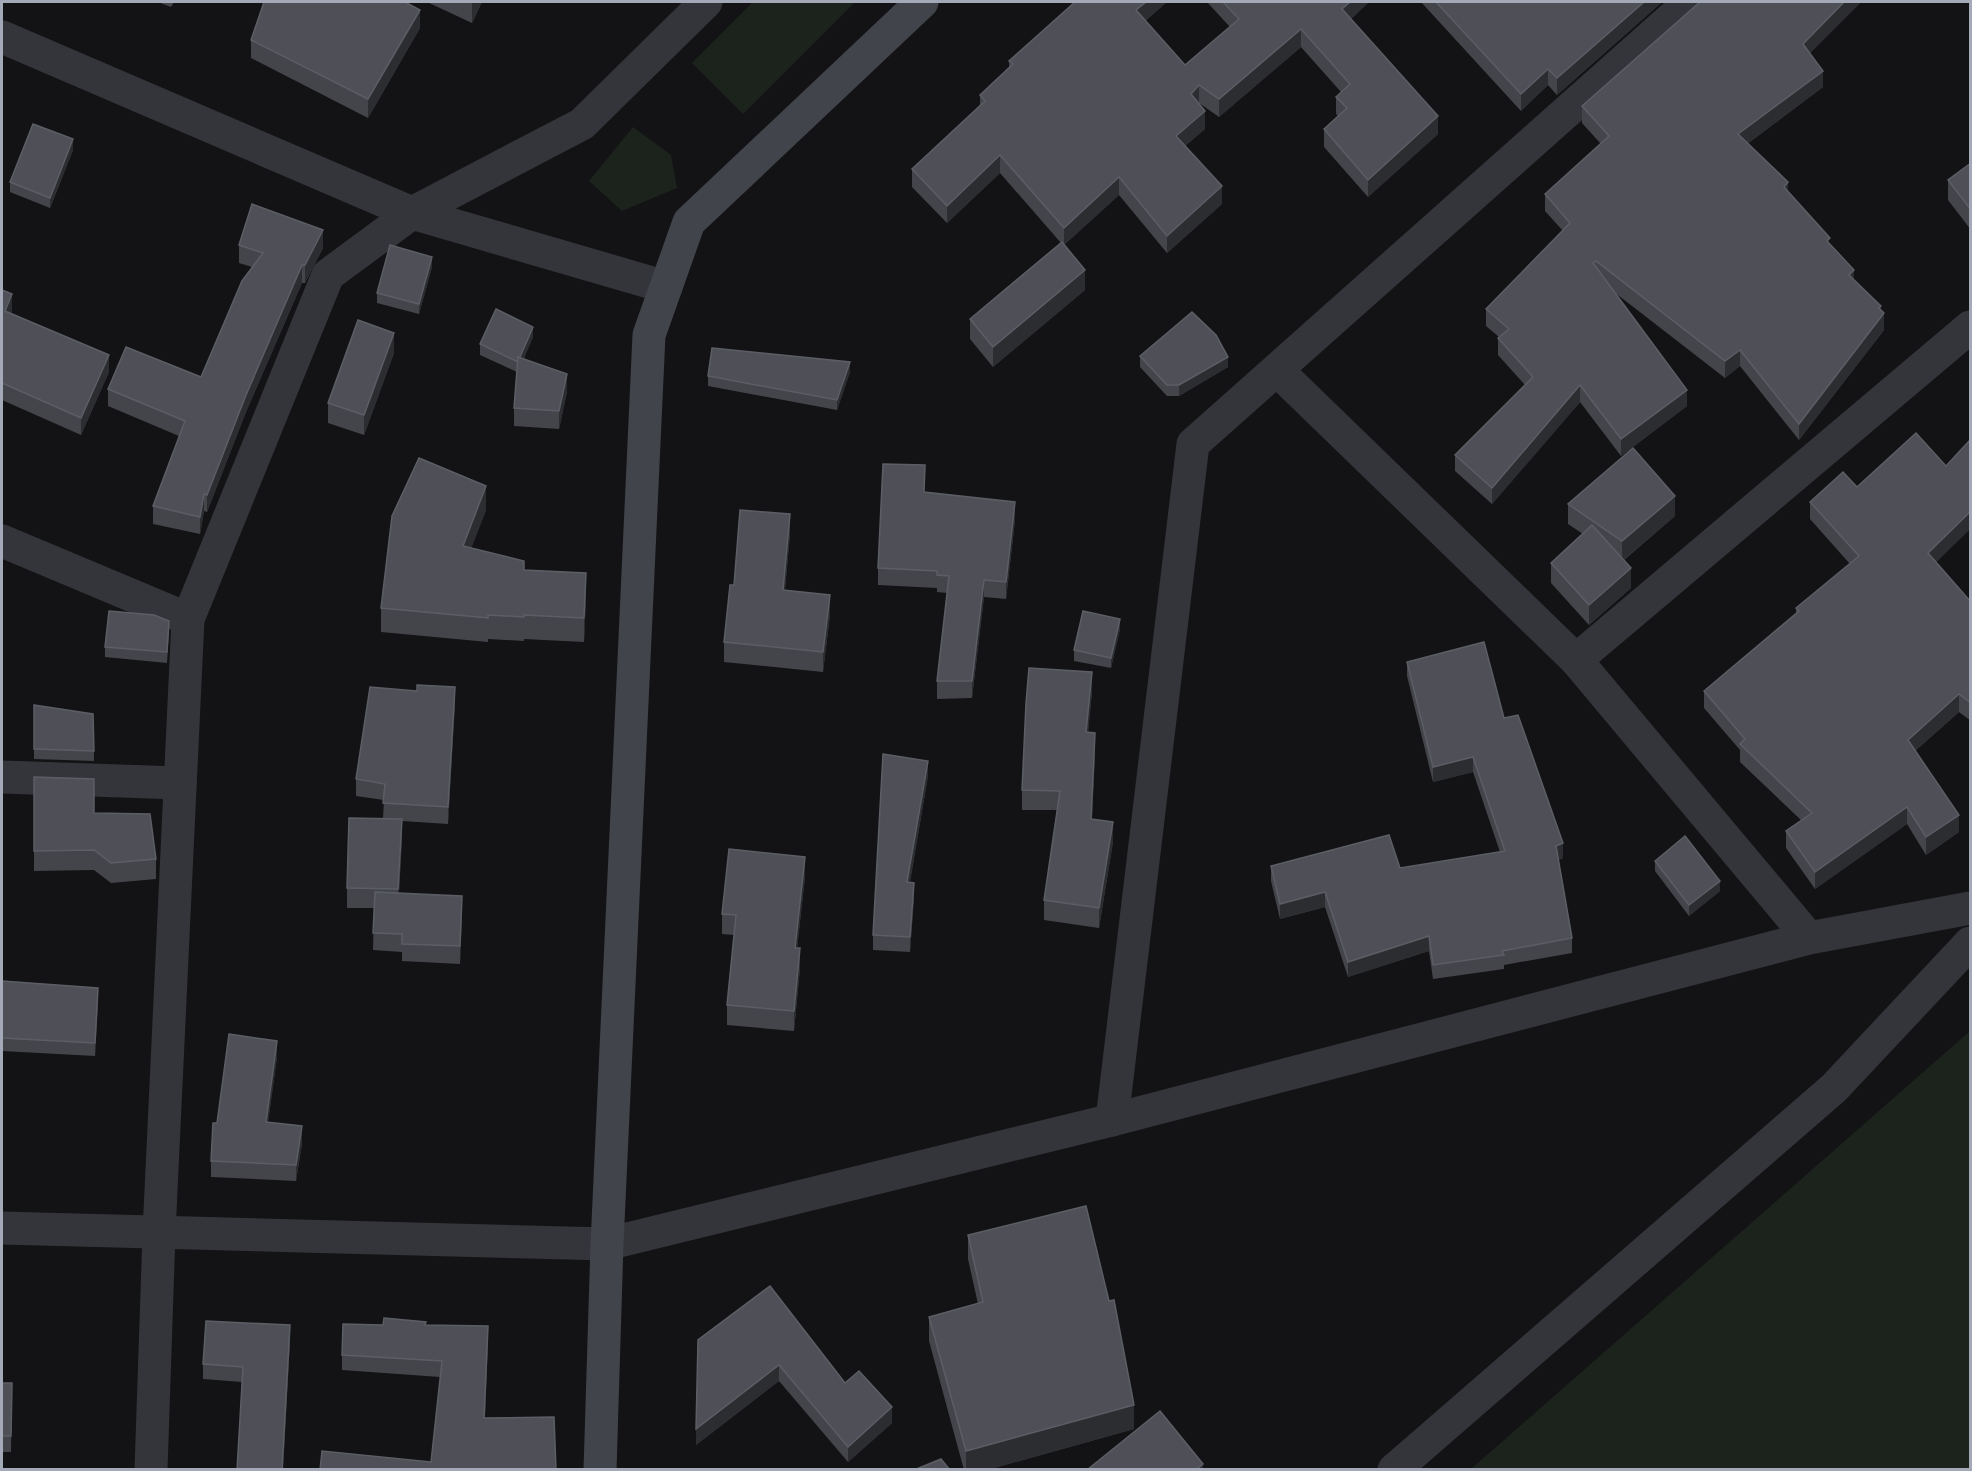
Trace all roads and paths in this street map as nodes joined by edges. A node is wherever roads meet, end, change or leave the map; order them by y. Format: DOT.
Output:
graph roads {
  1 [pos="706,2"];
  2 [pos="922,2"];
  3 [pos="1690,2"];
  4 [pos="2,37"];
  5 [pos="412,213"];
  6 [pos="666,287"];
  7 [pos="1971,327"];
  8 [pos="1277,370"];
  9 [pos="2,541"];
  10 [pos="188,619"];
  11 [pos="1576,660"];
  12 [pos="2,777"];
  13 [pos="180,783"];
  14 [pos="1971,908"];
  15 [pos="1809,938"];
  16 [pos="1971,943"];
  17 [pos="1112,1120"];
  18 [pos="2,1228"];
  19 [pos="159,1233"];
  20 [pos="607,1244"];
  21 [pos="152,1470"];
  22 [pos="600,1470"];
  23 [pos="1394,1470"];
  1 -- 5 [label="street"];
  2 -- 6 [label="street"];
  3 -- 8 [label="street"];
  4 -- 5 [label="street"];
  5 -- 6 [label="street"];
  5 -- 10 [label="street"];
  6 -- 20 [label="street"];
  7 -- 11 [label="street"];
  8 -- 11 [label="street"];
  8 -- 17 [label="street"];
  9 -- 10 [label="street"];
  10 -- 13 [label="street"];
  11 -- 15 [label="street"];
  12 -- 13 [label="street"];
  13 -- 19 [label="street"];
  14 -- 15 [label="street"];
  15 -- 17 [label="street"];
  16 -- 23 [label="street"];
  17 -- 20 [label="street"];
  18 -- 19 [label="street"];
  19 -- 20 [label="street"];
  19 -- 21 [label="street"];
  20 -- 22 [label="street"];
}
